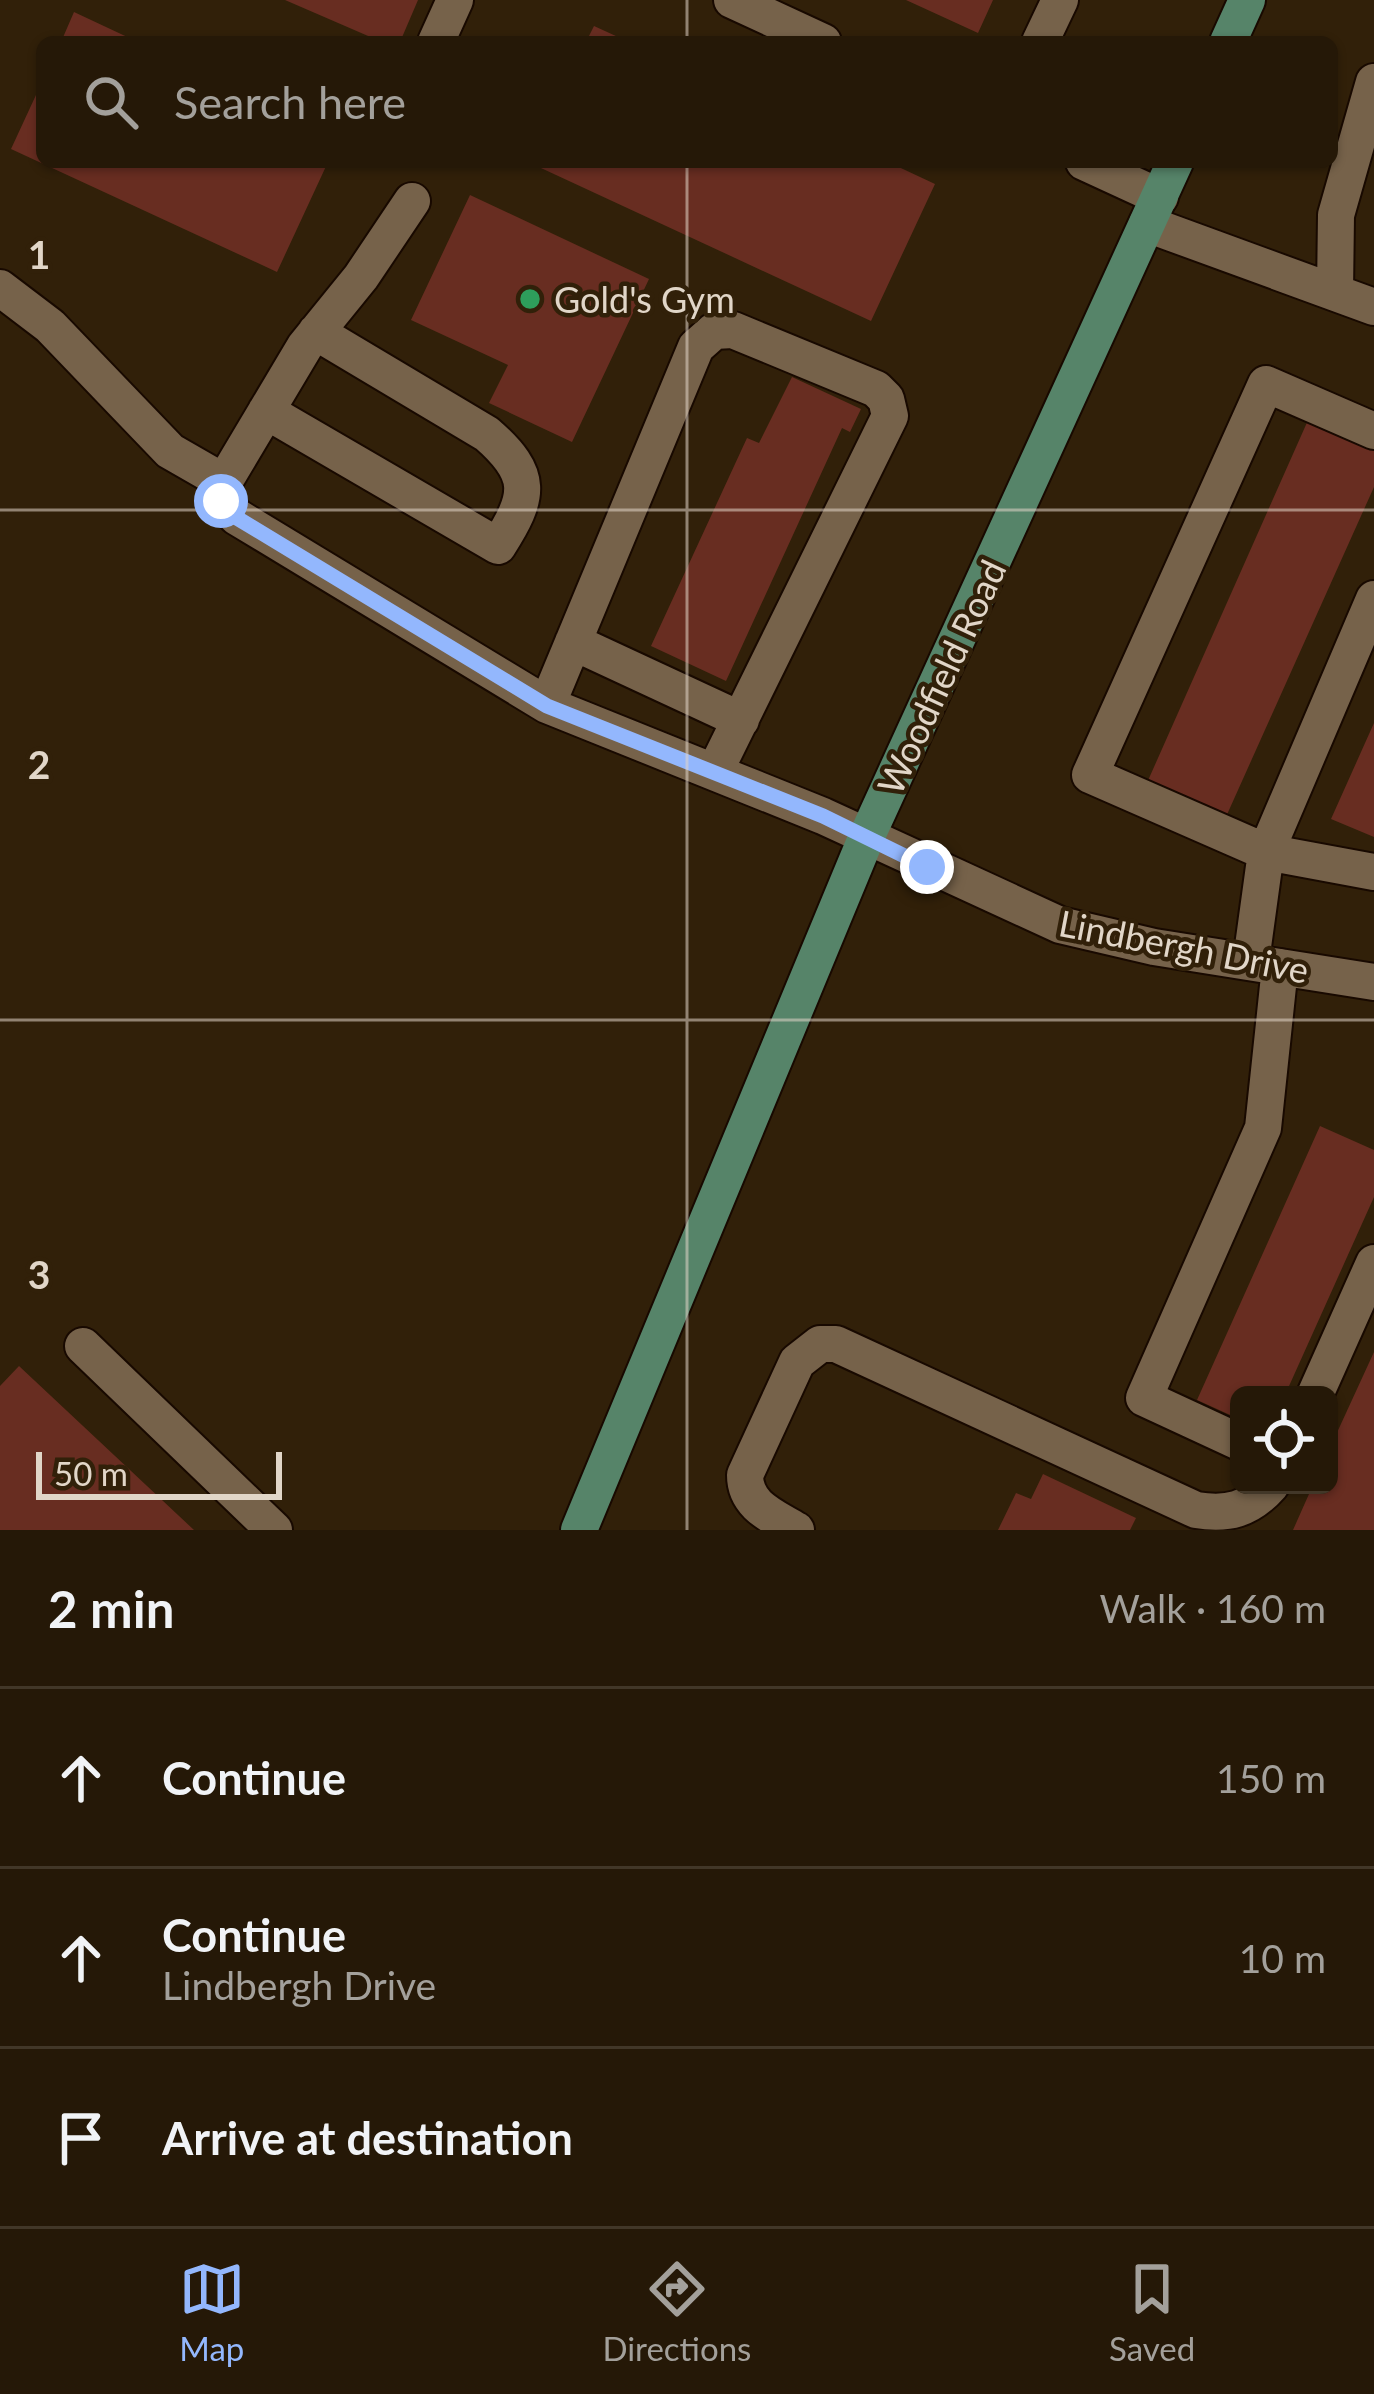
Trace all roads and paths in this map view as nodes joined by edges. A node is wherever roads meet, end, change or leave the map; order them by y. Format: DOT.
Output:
graph roads {
  1 [pos="455,0"];
  2 [pos="732,0"];
  3 [pos="1060,0"];
  4 [pos="1247,0"];
  5 [pos="439,36"];
  6 [pos="810,36"];
  7 [pos="1043,36"];
  8 [pos="1231,36"];
  9 [pos="1374,82"];
  10 [pos="1093,168"];
  11 [pos="1172,168"];
  12 [pos="412,201"];
  13 [pos="1154,211"];
  14 [pos="0,287"];
  15 [pos="1335,292"];
  16 [pos="1374,307"];
  17 [pos="316,332"];
  18 [pos="266,411"];
  19 [pos="1374,431"];
  20 [pos="224,482"];
  21 [pos="1374,599"];
  22 [pos="573,642"];
  23 [pos="547,706"];
  24 [pos="741,720"];
  25 [pos="716,771"];
  26 [pos="867,836"];
  27 [pos="1266,852"];
  28 [pos="1374,872"];
  29 [pos="1266,964"];
  30 [pos="1374,982"];
  31 [pos="1374,1263"];
  32 [pos="83,1346"];
  33 [pos="1319,1386"];
  34 [pos="1230,1438"];
  35 [pos="1261,1494"];
  36 [pos="1191,1520"];
  37 [pos="274,1530"];
  38 [pos="579,1530"];
  39 [pos="796,1530"];
  1 -- 5 [label="street"];
  2 -- 6 [label="street"];
  3 -- 7 [label="street"];
  4 -- 8 [label="main road"];
  9 -- 15 [label="street"];
  10 -- 13 [label="street"];
  11 -- 13 [label="main road, Woodfield Road"];
  12 -- 17 [label="street"];
  13 -- 15 [label="street"];
  13 -- 26 [label="main road, Woodfield Road"];
  14 -- 20 [label="street"];
  15 -- 16 [label="street"];
  17 -- 18 [label="street"];
  17 -- 18 [label="street"];
  18 -- 20 [label="street"];
  19 -- 27 [label="street"];
  20 -- 23 [label="street, Lindbergh Drive"];
  21 -- 27 [label="street"];
  22 -- 23 [label="street"];
  22 -- 24 [label="street"];
  22 -- 24 [label="street"];
  23 -- 25 [label="street, Lindbergh Drive"];
  24 -- 25 [label="street"];
  25 -- 26 [label="street, Lindbergh Drive"];
  26 -- 29 [label="street, Lindbergh Drive"];
  26 -- 38 [label="main road, Woodfield Road"];
  27 -- 28 [label="street"];
  27 -- 29 [label="street"];
  29 -- 30 [label="street, Lindbergh Drive"];
  29 -- 34 [label="street"];
  31 -- 33 [label="street"];
  32 -- 37 [label="street"];
  35 -- 36 [label="street"];
  36 -- 39 [label="street"];
}
